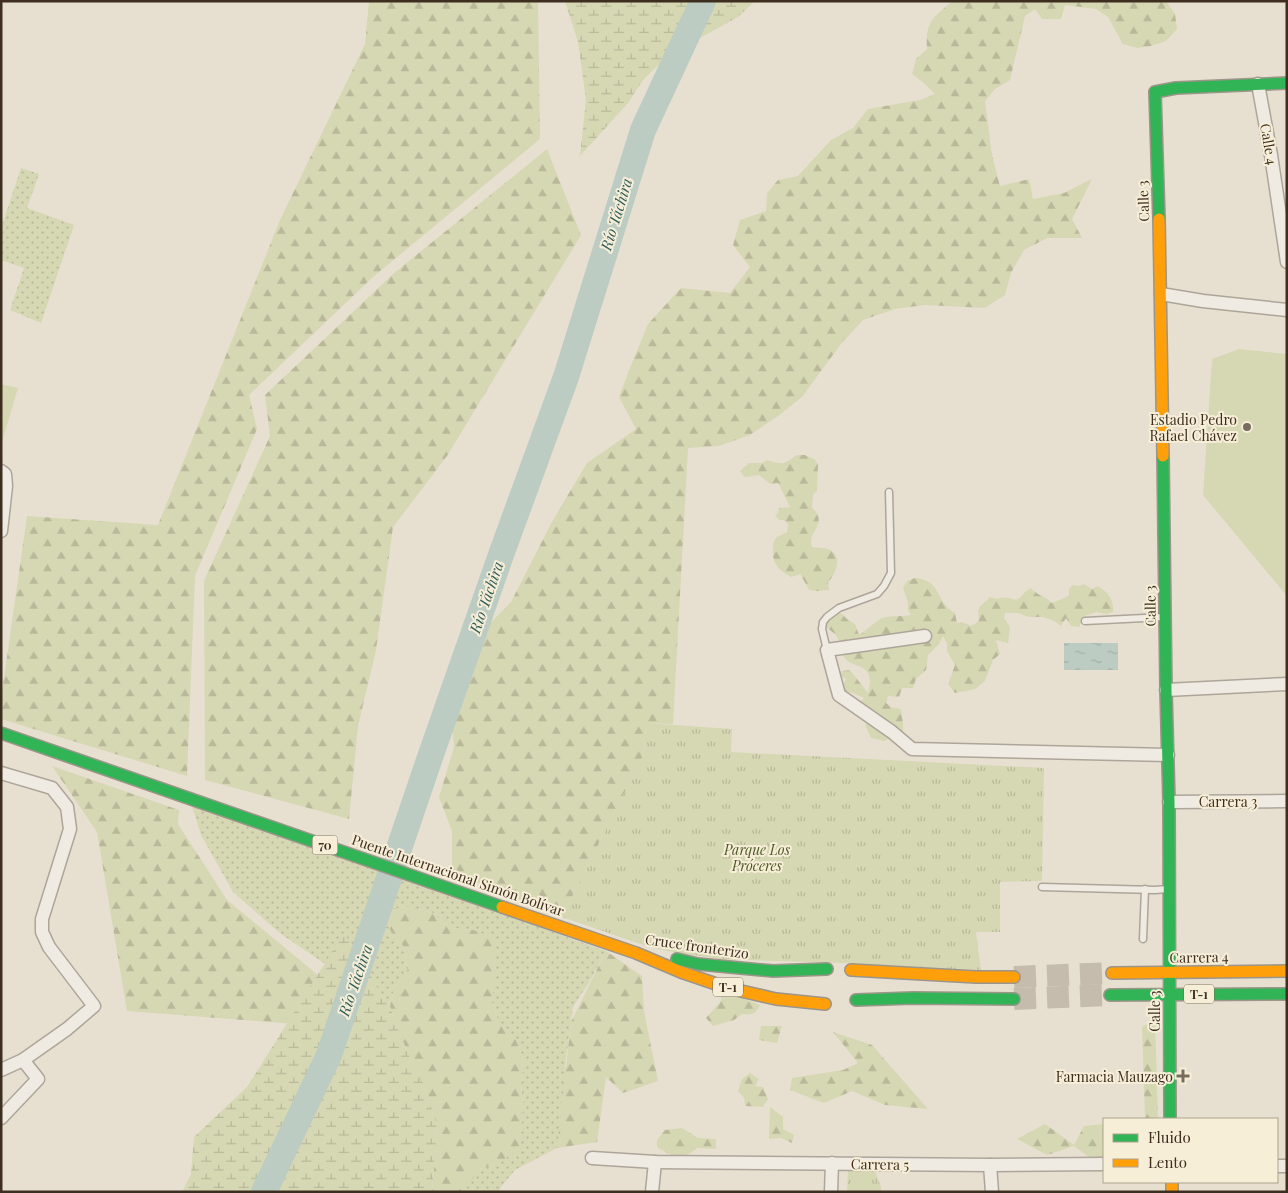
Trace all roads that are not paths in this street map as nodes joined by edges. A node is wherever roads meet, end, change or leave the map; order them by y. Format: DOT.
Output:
graph roads {
  1 [pos="1287,83"];
  2 [pos="1258,84"];
  3 [pos="1287,262"];
  4 [pos="1161,294"];
  5 [pos="1287,310"];
  6 [pos="1,471"];
  7 [pos="889,492"];
  8 [pos="1,532"];
  9 [pos="1165,617"];
  10 [pos="1085,621"];
  11 [pos="925,636"];
  12 [pos="827,650"];
  13 [pos="1287,684"];
  14 [pos="1166,690"];
  15 [pos="1,733"];
  16 [pos="1168,755"];
  17 [pos="1,773"];
  18 [pos="1287,801"];
  19 [pos="1169,802"];
  20 [pos="1042,887"];
  21 [pos="1145,889"];
  22 [pos="1169,889"];
  23 [pos="1143,939"];
  24 [pos="636,953"];
  25 [pos="827,969"];
  26 [pos="851,970"];
  27 [pos="1287,971"];
  28 [pos="1112,973"];
  29 [pos="1169,973"];
  30 [pos="1014,976"];
  31 [pos="818,979"];
  32 [pos="858,991"];
  33 [pos="817,992"];
  34 [pos="1169,994"];
  35 [pos="1287,994"];
  36 [pos="1110,995"];
  37 [pos="1014,998"];
  38 [pos="834,1006"];
  39 [pos="23,1060"];
  40 [pos="1,1070"];
  41 [pos="1,1118"];
  42 [pos="1170,1118"];
  43 [pos="592,1158"];
  44 [pos="655,1162"];
  45 [pos="832,1164"];
  46 [pos="1103,1164"];
  47 [pos="990,1165"];
  48 [pos="652,1192"];
  49 [pos="831,1192"];
  50 [pos="992,1192"];
  1 -- 2 [label="main road"];
  2 -- 3 [label="street, Calle 4"];
  2 -- 4 [label="main road, Calle 3"];
  4 -- 5 [label="street"];
  4 -- 9 [label="main road, Calle 3"];
  6 -- 8 [label="street"];
  7 -- 12 [label="lane"];
  9 -- 10 [label="lane"];
  9 -- 14 [label="main road, Calle 3"];
  11 -- 12 [label="street"];
  12 -- 16 [label="street"];
  13 -- 14 [label="street"];
  14 -- 16 [label="main road, Calle 3"];
  15 -- 24 [label="main road, Puente Internacional Simón Bolívar / 70"];
  16 -- 19 [label="main road, Calle 3"];
  17 -- 39 [label="street"];
  18 -- 19 [label="street, Carrera 3"];
  19 -- 22 [label="main road, Calle 3"];
  20 -- 21 [label="lane"];
  21 -- 22 [label="lane"];
  21 -- 23 [label="lane"];
  22 -- 29 [label="main road, Calle 3"];
  24 -- 25 [label="main road, Cruce fronterizo / T-1"];
  24 -- 38 [label="main road, Cruce fronterizo / T-1"];
  25 -- 26 [label="main road, Cruce fronterizo / T-1"];
  25 -- 31 [label="main road"];
  26 -- 30 [label="main road, Cruce fronterizo / T-1"];
  26 -- 32 [label="main road"];
  27 -- 29 [label="main road, Carrera 4 / T-1"];
  28 -- 29 [label="main road, Carrera 4 / T-1"];
  29 -- 34 [label="main road, Calle 3"];
  32 -- 37 [label="main road"];
  32 -- 38 [label="main road"];
  33 -- 38 [label="main road"];
  34 -- 35 [label="main road, T-1"];
  34 -- 36 [label="main road, T-1"];
  34 -- 42 [label="main road, Calle 3"];
  39 -- 40 [label="street"];
  39 -- 41 [label="street"];
  43 -- 44 [label="street, Carrera 5"];
  44 -- 45 [label="street, Carrera 5"];
  44 -- 48 [label="street"];
  45 -- 47 [label="street, Carrera 5"];
  45 -- 49 [label="street"];
  46 -- 47 [label="street, Carrera 5"];
  47 -- 50 [label="street"];
}
